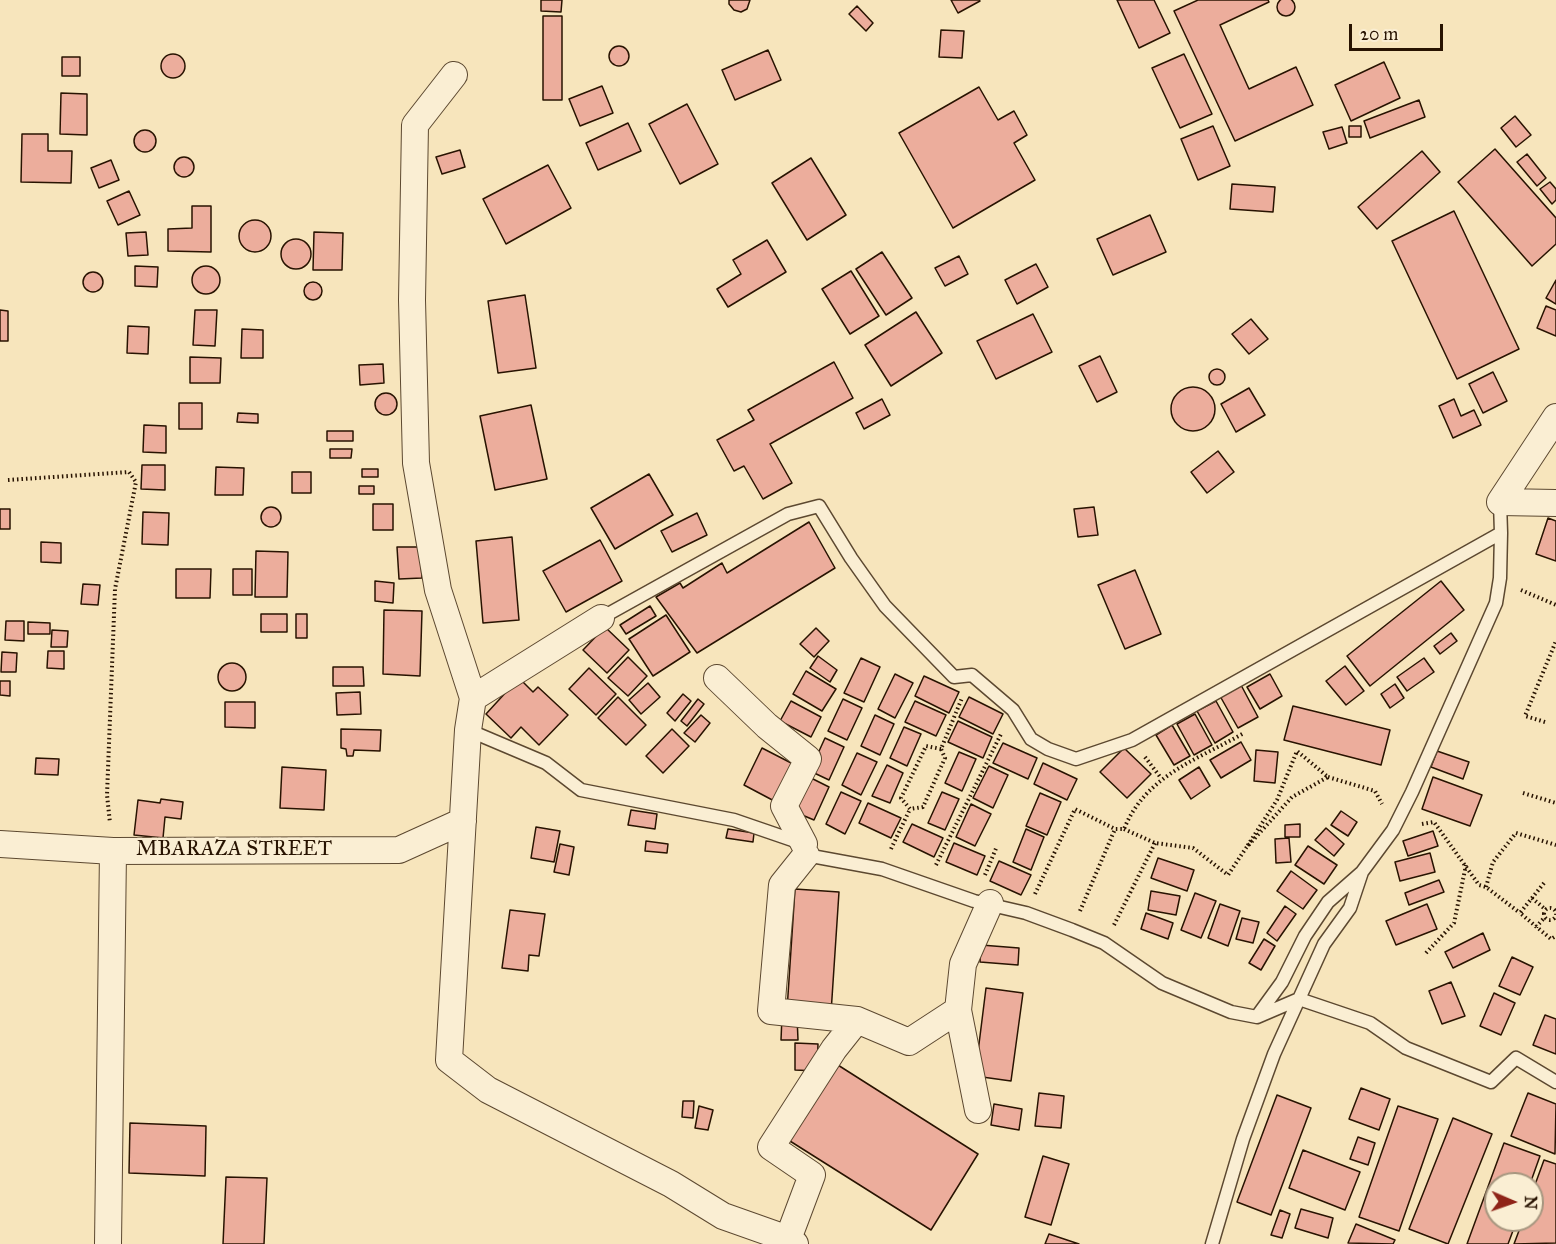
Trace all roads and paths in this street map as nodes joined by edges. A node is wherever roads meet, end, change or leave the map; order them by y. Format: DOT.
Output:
graph roads {
  1 [pos="454,75"];
  2 [pos="1556,417"];
  3 [pos="8,480"];
  4 [pos="1500,502"];
  5 [pos="1556,503"];
  6 [pos="1501,532"];
  7 [pos="1500,578"];
  8 [pos="1556,605"];
  9 [pos="601,618"];
  10 [pos="1556,641"];
  11 [pos="972,675"];
  12 [pos="717,678"];
  13 [pos="473,698"];
  14 [pos="1013,710"];
  15 [pos="1545,722"];
  16 [pos="468,730"];
  17 [pos="1244,733"];
  18 [pos="941,749"];
  19 [pos="1328,777"];
  20 [pos="1523,793"];
  21 [pos="1556,803"];
  22 [pos="910,809"];
  23 [pos="463,821"];
  24 [pos="1124,828"];
  25 [pos="1115,829"];
  26 [pos="1393,831"];
  27 [pos="1155,843"];
  28 [pos="0,844"];
  29 [pos="1556,845"];
  30 [pos="1246,848"];
  31 [pos="805,850"];
  32 [pos="113,851"];
  33 [pos="1466,864"];
  34 [pos="882,869"];
  35 [pos="1362,872"];
  36 [pos="927,882"];
  37 [pos="1544,883"];
  38 [pos="1486,887"];
  39 [pos="1532,898"];
  40 [pos="990,903"];
  41 [pos="1555,909"];
  42 [pos="1545,910"];
  43 [pos="1026,913"];
  44 [pos="1520,913"];
  45 [pos="1545,917"];
  46 [pos="1555,919"];
  47 [pos="1536,927"];
  48 [pos="1072,930"];
  49 [pos="1556,936"];
  50 [pos="1104,943"];
  51 [pos="1426,953"];
  52 [pos="1299,999"];
  53 [pos="958,1011"];
  54 [pos="1257,1017"];
  55 [pos="857,1020"];
  56 [pos="1556,1082"];
  57 [pos="978,1110"];
  58 [pos="792,1241"];
  59 [pos="108,1244"];
  60 [pos="1212,1244"];
  1 -- 13 [label="street"];
  2 -- 4 [label="street"];
  3 -- 32 [label="path"];
  4 -- 5 [label="street"];
  4 -- 6 [label="lane"];
  6 -- 7 [label="lane"];
  6 -- 14 [label="lane"];
  7 -- 8 [label="path"];
  7 -- 26 [label="lane"];
  9 -- 11 [label="lane"];
  9 -- 13 [label="street"];
  10 -- 15 [label="path"];
  11 -- 14 [label="lane"];
  11 -- 18 [label="path"];
  12 -- 31 [label="street"];
  13 -- 16 [label="street"];
  14 -- 36 [label="path"];
  16 -- 23 [label="street"];
  16 -- 31 [label="lane"];
  17 -- 24 [label="path"];
  18 -- 22 [label="path"];
  18 -- 22 [label="path"];
  19 -- 26 [label="path"];
  19 -- 30 [label="path"];
  19 -- 30 [label="path"];
  20 -- 21 [label="path"];
  22 -- 34 [label="path"];
  23 -- 32 [label="street, MBARAZA STREET"];
  23 -- 58 [label="street"];
  24 -- 25 [label="path"];
  24 -- 27 [label="path"];
  25 -- 43 [label="path"];
  25 -- 48 [label="path"];
  26 -- 33 [label="path"];
  26 -- 35 [label="lane"];
  27 -- 30 [label="path"];
  27 -- 50 [label="path"];
  28 -- 32 [label="street, MBARAZA STREET"];
  29 -- 38 [label="path"];
  31 -- 34 [label="lane"];
  31 -- 55 [label="street"];
  32 -- 59 [label="street"];
  33 -- 38 [label="path"];
  33 -- 51 [label="path"];
  34 -- 36 [label="lane"];
  35 -- 52 [label="lane"];
  35 -- 54 [label="lane"];
  36 -- 40 [label="lane"];
  37 -- 39 [label="path"];
  38 -- 44 [label="path"];
  39 -- 42 [label="path"];
  39 -- 44 [label="path"];
  40 -- 43 [label="lane"];
  40 -- 53 [label="street"];
  41 -- 42 [label="path"];
  41 -- 46 [label="path"];
  42 -- 45 [label="path"];
  43 -- 48 [label="lane"];
  44 -- 47 [label="path"];
  45 -- 46 [label="path"];
  45 -- 47 [label="path"];
  47 -- 49 [label="path"];
  48 -- 50 [label="lane"];
  50 -- 54 [label="lane"];
  52 -- 54 [label="lane"];
  52 -- 56 [label="lane"];
  52 -- 60 [label="lane"];
  53 -- 55 [label="street"];
  53 -- 57 [label="street"];
  55 -- 58 [label="street"];
}
